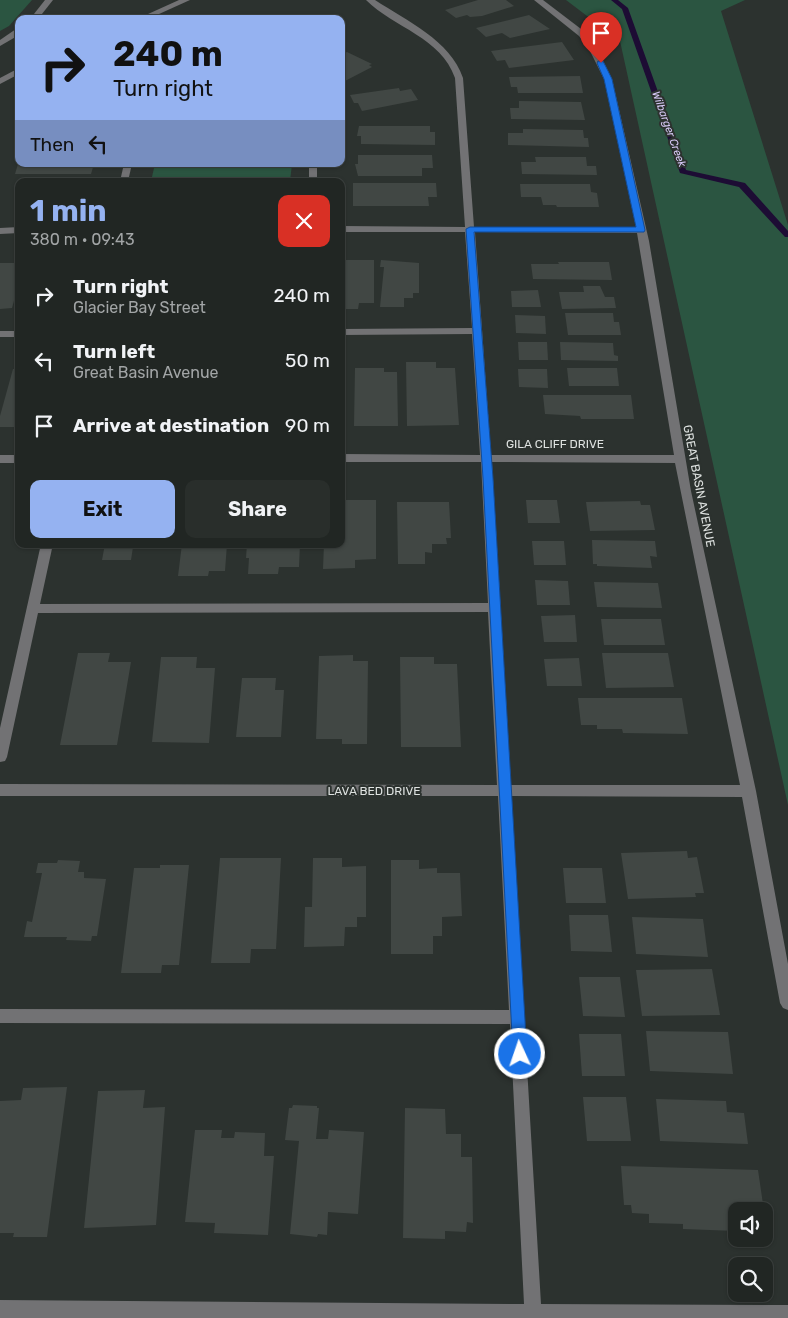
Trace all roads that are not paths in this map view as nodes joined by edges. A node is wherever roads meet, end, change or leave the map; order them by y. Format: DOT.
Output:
graph roads {
  1 [pos="49,0"];
  2 [pos="186,0"];
  3 [pos="370,0"];
  4 [pos="538,0"];
  5 [pos="37,15"];
  6 [pos="150,15"];
  7 [pos="15,34"];
  8 [pos="0,44"];
  9 [pos="15,73"];
  10 [pos="0,82"];
  11 [pos="345,229"];
  12 [pos="470,229"];
  13 [pos="15,230"];
  14 [pos="641,230"];
  15 [pos="0,231"];
  16 [pos="478,331"];
  17 [pos="345,332"];
  18 [pos="0,334"];
  19 [pos="15,334"];
  20 [pos="345,458"];
  21 [pos="486,458"];
  22 [pos="0,459"];
  23 [pos="15,459"];
  24 [pos="679,459"];
  25 [pos="46,548"];
  26 [pos="495,606"];
  27 [pos="33,608"];
  28 [pos="0,757"];
  29 [pos="0,790"];
  30 [pos="748,791"];
  31 [pos="505,792"];
  32 [pos="788,1003"];
  33 [pos="0,1016"];
  34 [pos="518,1017"];
  35 [pos="0,1309"];
  36 [pos="533,1312"];
  37 [pos="181,1313"];
  38 [pos="788,1314"];
  39 [pos="488,1315"];
  1 -- 5 [label="street"];
  2 -- 6 [label="street"];
  3 -- 12 [label="street"];
  4 -- 14 [label="street, GREAT BASIN AVENUE"];
  7 -- 8 [label="street"];
  9 -- 10 [label="street"];
  11 -- 12 [label="street"];
  12 -- 14 [label="street"];
  12 -- 16 [label="street"];
  13 -- 15 [label="street"];
  14 -- 24 [label="street, GREAT BASIN AVENUE"];
  16 -- 17 [label="street"];
  16 -- 21 [label="street"];
  18 -- 19 [label="street"];
  20 -- 21 [label="street, GILA CLIFF DRIVE"];
  21 -- 24 [label="street, GILA CLIFF DRIVE"];
  21 -- 26 [label="street"];
  22 -- 23 [label="street"];
  24 -- 30 [label="street, GREAT BASIN AVENUE"];
  25 -- 27 [label="street"];
  26 -- 27 [label="street"];
  26 -- 31 [label="street"];
  27 -- 28 [label="street"];
  29 -- 31 [label="street, LAVA BED DRIVE"];
  30 -- 31 [label="street, LAVA BED DRIVE"];
  30 -- 32 [label="street, GREAT BASIN AVENUE"];
  31 -- 34 [label="street"];
  33 -- 34 [label="street"];
  34 -- 36 [label="street"];
  35 -- 37 [label="street"];
  36 -- 38 [label="street"];
  36 -- 39 [label="street"];
  37 -- 39 [label="street"];
}
